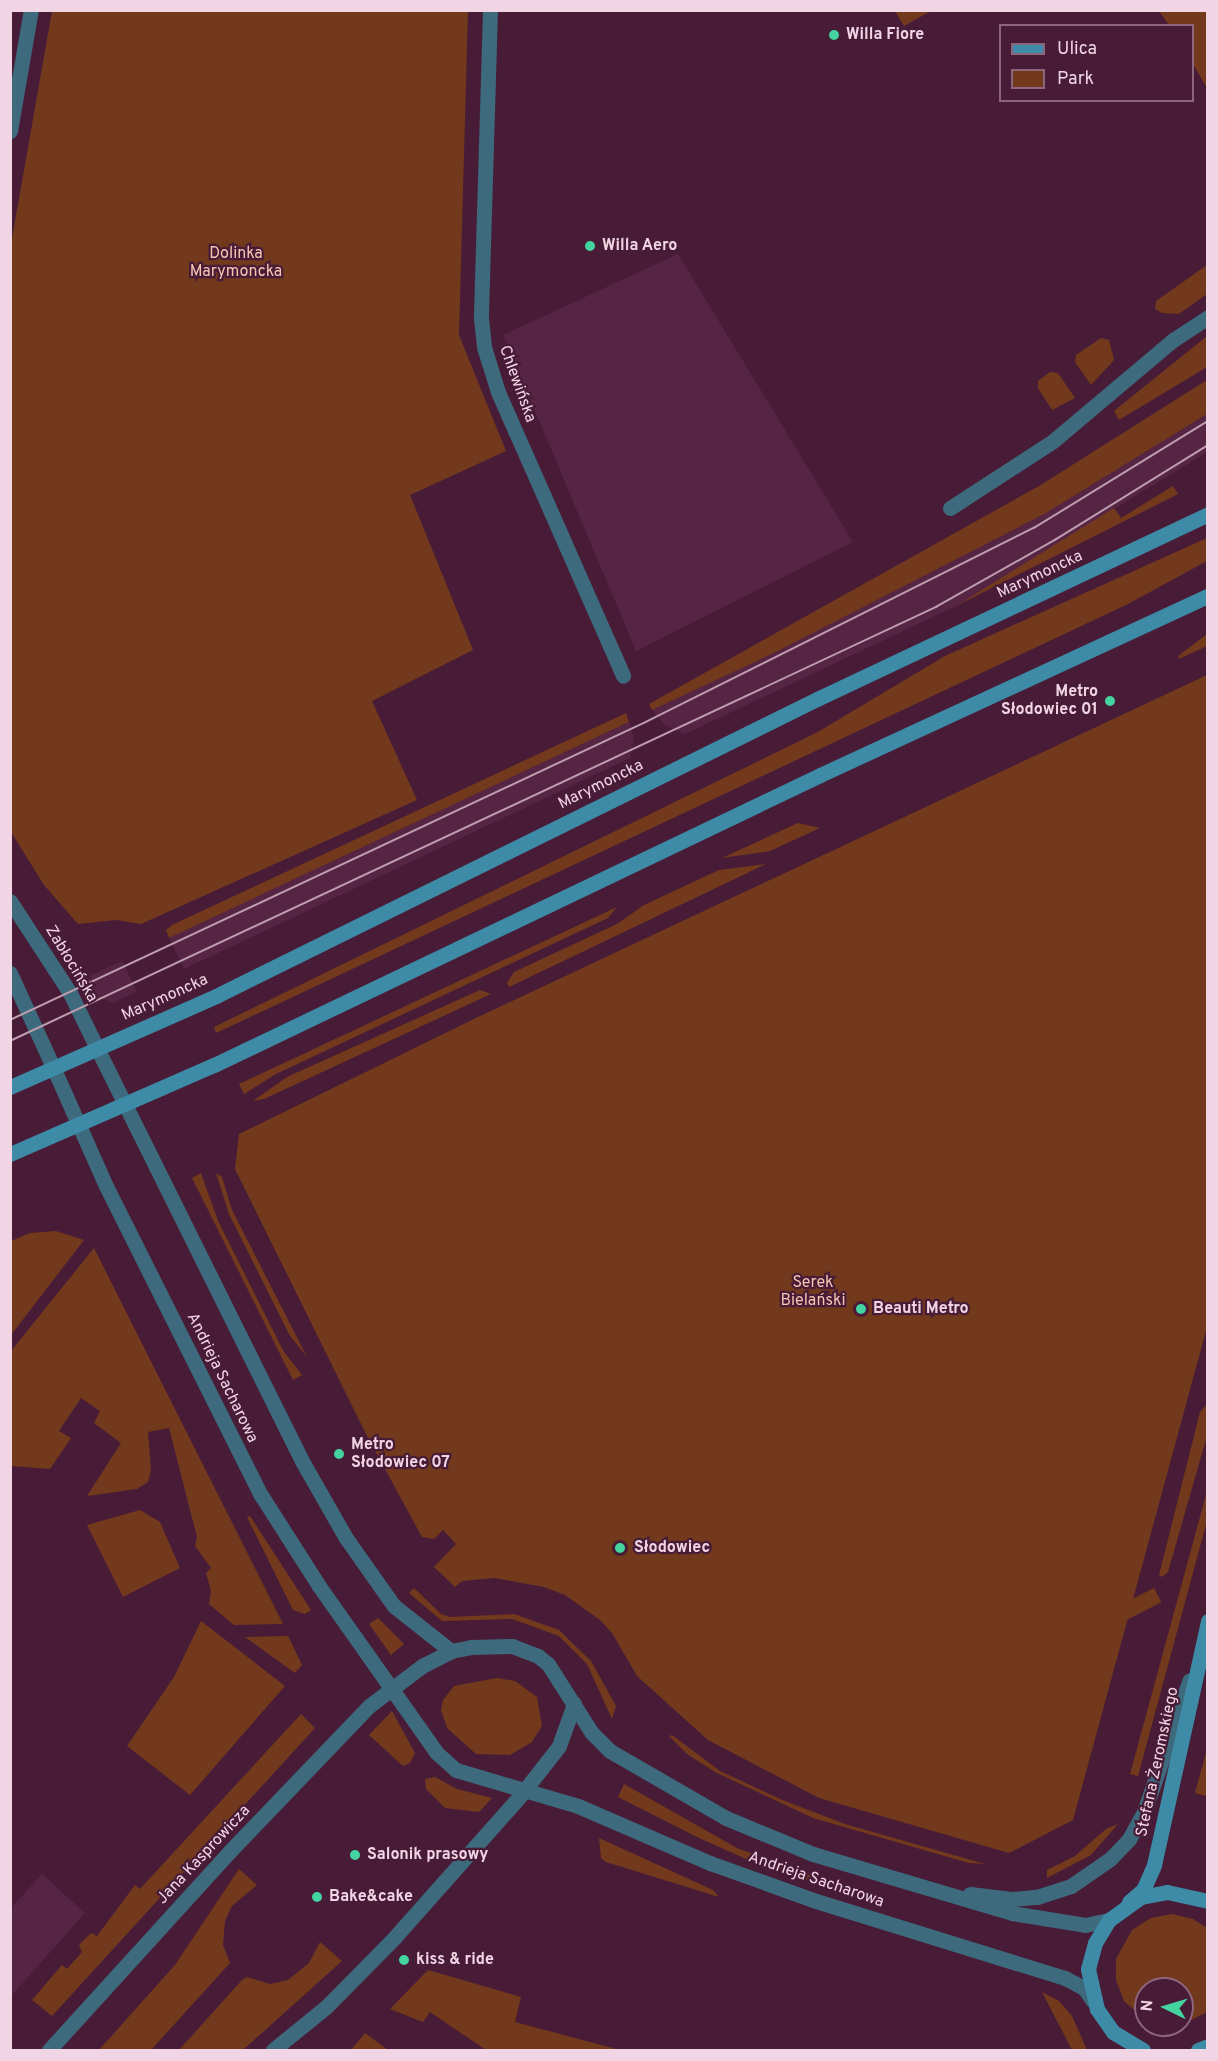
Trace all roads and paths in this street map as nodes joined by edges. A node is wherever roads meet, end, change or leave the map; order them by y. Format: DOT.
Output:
graph roads {
  1 [pos="31,10"];
  2 [pos="490,10"];
  3 [pos="10,131"];
  4 [pos="1208,317"];
  5 [pos="950,508"];
  6 [pos="1208,514"];
  7 [pos="1208,596"];
  8 [pos="623,676"];
  9 [pos="10,901"];
  10 [pos="10,974"];
  11 [pos="97,1048"];
  12 [pos="53,1067"];
  13 [pos="10,1087"];
  14 [pos="125,1105"];
  15 [pos="79,1125"];
  16 [pos="10,1154"];
  17 [pos="1208,1621"];
  18 [pos="451,1651"];
  19 [pos="1199,1651"];
  20 [pos="390,1688"];
  21 [pos="574,1704"];
  22 [pos="525,1789"];
  23 [pos="916,1888"];
  24 [pos="1208,1901"];
  25 [pos="1129,1902"];
  26 [pos="1109,1920"];
  27 [pos="1093,2001"];
  28 [pos="1113,2032"];
  29 [pos="1208,2046"];
  30 [pos="50,2050"];
  31 [pos="273,2050"];
  32 [pos="1118,2050"];
  33 [pos="1143,2050"];
  34 [pos="1198,2050"];
  1 -- 3 [label="street"];
  2 -- 8 [label="street, Chlewińska"];
  4 -- 5 [label="street"];
  6 -- 11 [label="main road, Marymoncka"];
  7 -- 14 [label="main road"];
  9 -- 11 [label="street, Zabłocińska"];
  10 -- 12 [label="street"];
  11 -- 12 [label="main road, Marymoncka"];
  11 -- 14 [label="street, Andrieja Sacharowa"];
  12 -- 13 [label="main road, Marymoncka"];
  12 -- 15 [label="street, Andrieja Sacharowa"];
  14 -- 15 [label="main road"];
  14 -- 18 [label="street, Andrieja Sacharowa"];
  15 -- 16 [label="main road"];
  15 -- 20 [label="street, Andrieja Sacharowa"];
  17 -- 19 [label="main road, Stefana Żeromskiego"];
  18 -- 20 [label="street"];
  18 -- 21 [label="street"];
  19 -- 23 [label="street"];
  19 -- 25 [label="main road, Stefana Żeromskiego"];
  20 -- 22 [label="street"];
  20 -- 30 [label="street, Jana Kasprowicza"];
  21 -- 22 [label="street"];
  21 -- 23 [label="street, Andrieja Sacharowa"];
  22 -- 27 [label="street, Andrieja Sacharowa"];
  22 -- 31 [label="street"];
  23 -- 26 [label="street, Andrieja Sacharowa"];
  24 -- 25 [label="main road"];
  25 -- 26 [label="main road, Stefana Żeromskiego"];
  26 -- 27 [label="main road"];
  27 -- 28 [label="main road"];
  28 -- 32 [label="main road"];
  28 -- 33 [label="main road"];
  29 -- 34 [label="main road"];
}
